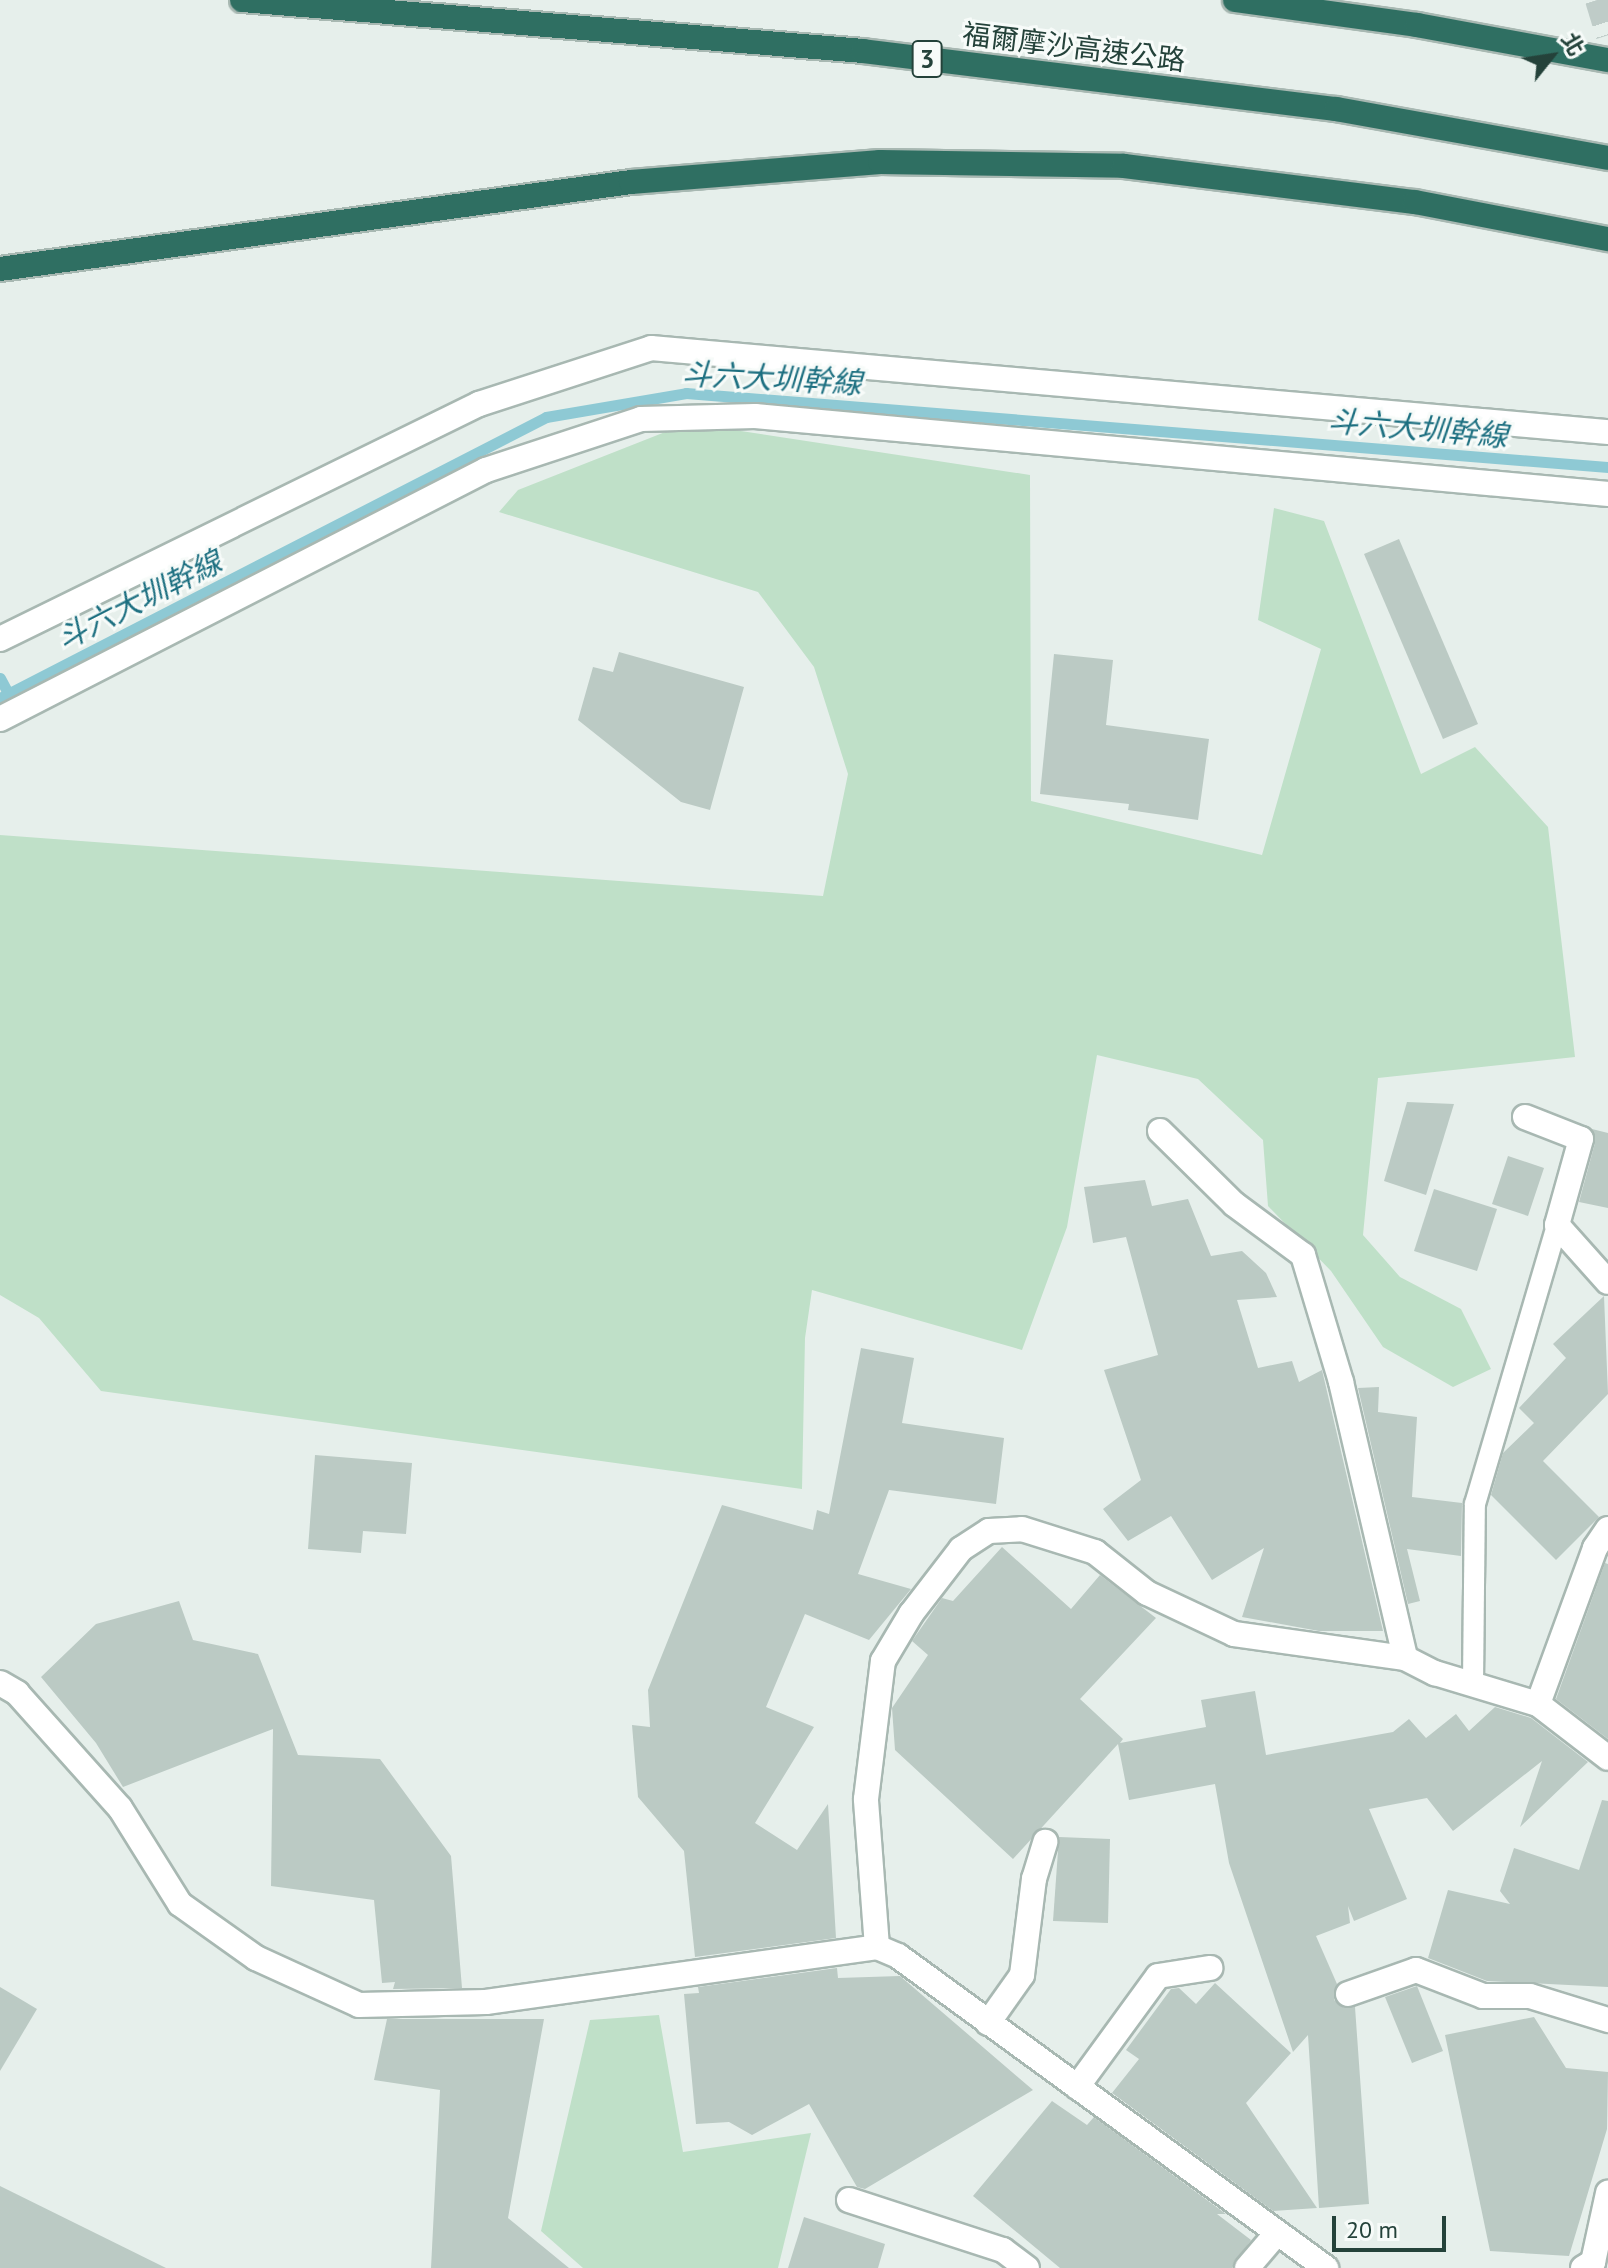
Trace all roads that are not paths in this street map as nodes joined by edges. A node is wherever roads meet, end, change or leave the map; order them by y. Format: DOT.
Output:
graph roads {
  1 [pos="242,0"];
  2 [pos="1235,0"];
  3 [pos="1608,60"];
  4 [pos="1608,158"];
  5 [pos="1608,239"];
  6 [pos="0,269"];
  7 [pos="1608,432"];
  8 [pos="1608,494"];
  9 [pos="0,639"];
  10 [pos="0,719"];
  11 [pos="1525,1117"];
  12 [pos="1160,1131"];
  13 [pos="1557,1225"];
  14 [pos="1608,1282"];
  15 [pos="1608,1529"];
  16 [pos="1405,1658"];
  17 [pos="0,1683"];
  18 [pos="1473,1683"];
  19 [pos="1538,1704"];
  20 [pos="1608,1758"];
  21 [pos="1045,1842"];
  22 [pos="877,1947"];
  23 [pos="1210,1968"];
  24 [pos="1348,1994"];
  25 [pos="1608,2020"];
  26 [pos="988,2023"];
  27 [pos="1077,2087"];
  28 [pos="1608,2193"];
  29 [pos="849,2200"];
  30 [pos="1277,2233"];
  31 [pos="1027,2268"];
  32 [pos="1247,2268"];
  33 [pos="1326,2268"];
  34 [pos="1583,2268"];
  1 -- 4 [label="highway, 福爾摩沙高速公路 / 3"];
  2 -- 3 [label="highway"];
  5 -- 6 [label="highway"];
  7 -- 9 [label="street"];
  8 -- 10 [label="street"];
  11 -- 13 [label="street"];
  12 -- 16 [label="street"];
  13 -- 14 [label="street"];
  13 -- 18 [label="lane"];
  15 -- 19 [label="street"];
  16 -- 18 [label="street"];
  16 -- 22 [label="street"];
  17 -- 22 [label="street"];
  18 -- 19 [label="street"];
  19 -- 20 [label="street"];
  21 -- 26 [label="street"];
  22 -- 26 [label="street"];
  23 -- 27 [label="street"];
  24 -- 25 [label="street"];
  26 -- 27 [label="street"];
  27 -- 30 [label="street"];
  28 -- 34 [label="street"];
  29 -- 31 [label="street"];
  30 -- 32 [label="street"];
  30 -- 33 [label="street"];
}
